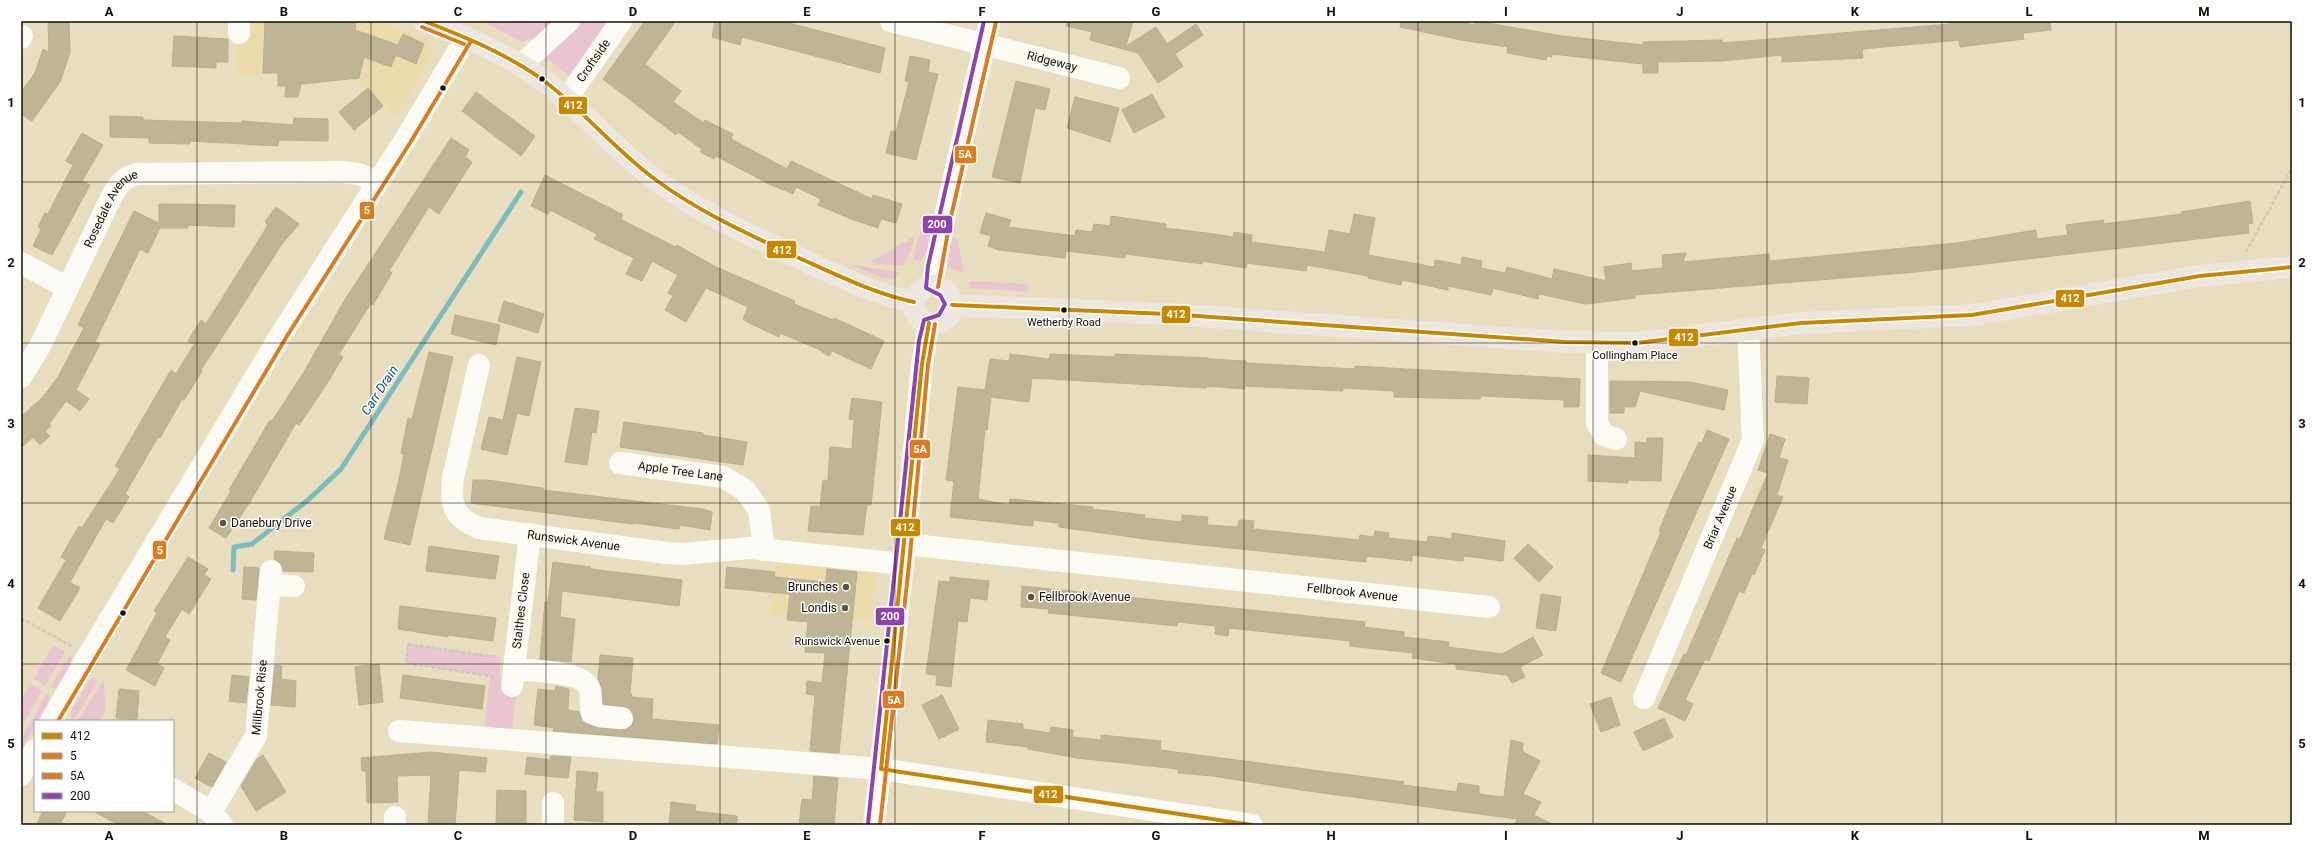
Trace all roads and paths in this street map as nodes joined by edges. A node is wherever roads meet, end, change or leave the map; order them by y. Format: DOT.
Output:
graph roads {
  1 [pos="569,21"];
  2 [pos="621,21"];
  3 [pos="891,21"];
  4 [pos="990,21"];
  5 [pos="432,22"];
  6 [pos="466,38"];
  7 [pos="984,45"];
  8 [pos="521,65"];
  9 [pos="1119,78"];
  10 [pos="566,100"];
  11 [pos="2292,168"];
  12 [pos="377,183"];
  13 [pos="21,263"];
  14 [pos="2292,267"];
  15 [pos="2234,273"];
  16 [pos="932,286"];
  17 [pos="68,288"];
  18 [pos="914,302"];
  19 [pos="952,305"];
  20 [pos="929,323"];
  21 [pos="1748,329"];
  22 [pos="1597,344"];
  23 [pos="21,377"];
  24 [pos="483,377"];
  25 [pos="1616,439"];
  26 [pos="620,463"];
  27 [pos="530,534"];
  28 [pos="764,550"];
  29 [pos="904,554"];
  30 [pos="294,586"];
  31 [pos="1489,606"];
  32 [pos="21,618"];
  33 [pos="88,656"];
  34 [pos="513,674"];
  35 [pos="1644,698"];
  36 [pos="622,718"];
  37 [pos="53,720"];
  38 [pos="399,731"];
  39 [pos="34,752"];
  40 [pos="881,769"];
  41 [pos="21,774"];
  42 [pos="174,790"];
  43 [pos="553,803"];
  44 [pos="217,819"];
  45 [pos="553,825"];
  46 [pos="874,825"];
  47 [pos="1252,825"];
  1 -- 8 [label="street"];
  2 -- 10 [label="street, Croftside"];
  3 -- 7 [label="street, Ridgeway"];
  4 -- 7 [label="street"];
  5 -- 6 [label="main road"];
  6 -- 8 [label="main road"];
  6 -- 12 [label="street"];
  7 -- 9 [label="street, Ridgeway"];
  7 -- 16 [label="street"];
  8 -- 10 [label="main road"];
  10 -- 18 [label="main road"];
  11 -- 15 [label="path"];
  12 -- 17 [label="street, Rosedale Avenue"];
  12 -- 33 [label="street"];
  13 -- 17 [label="street"];
  14 -- 15 [label="main road"];
  15 -- 21 [label="main road"];
  16 -- 18 [label="main road"];
  16 -- 19 [label="main road"];
  17 -- 23 [label="street, Rosedale Avenue"];
  18 -- 20 [label="main road"];
  19 -- 20 [label="main road"];
  19 -- 22 [label="main road"];
  20 -- 29 [label="street"];
  21 -- 22 [label="main road"];
  21 -- 35 [label="street, Briar Avenue"];
  22 -- 25 [label="street"];
  24 -- 27 [label="street, Runswick Avenue"];
  26 -- 28 [label="street, Apple Tree Lane"];
  27 -- 28 [label="street, Runswick Avenue"];
  27 -- 34 [label="street, Staithes Close"];
  28 -- 29 [label="street, Runswick Avenue"];
  29 -- 31 [label="street, Fellbrook Avenue"];
  29 -- 40 [label="street"];
  30 -- 44 [label="street, Millbrook Rise"];
  32 -- 33 [label="path"];
  33 -- 37 [label="street"];
  34 -- 34 [label="path"];
  34 -- 36 [label="street"];
  38 -- 40 [label="street"];
  39 -- 41 [label="street"];
  40 -- 46 [label="street"];
  40 -- 47 [label="street"];
  42 -- 44 [label="street"];
  43 -- 45 [label="street"];
}
